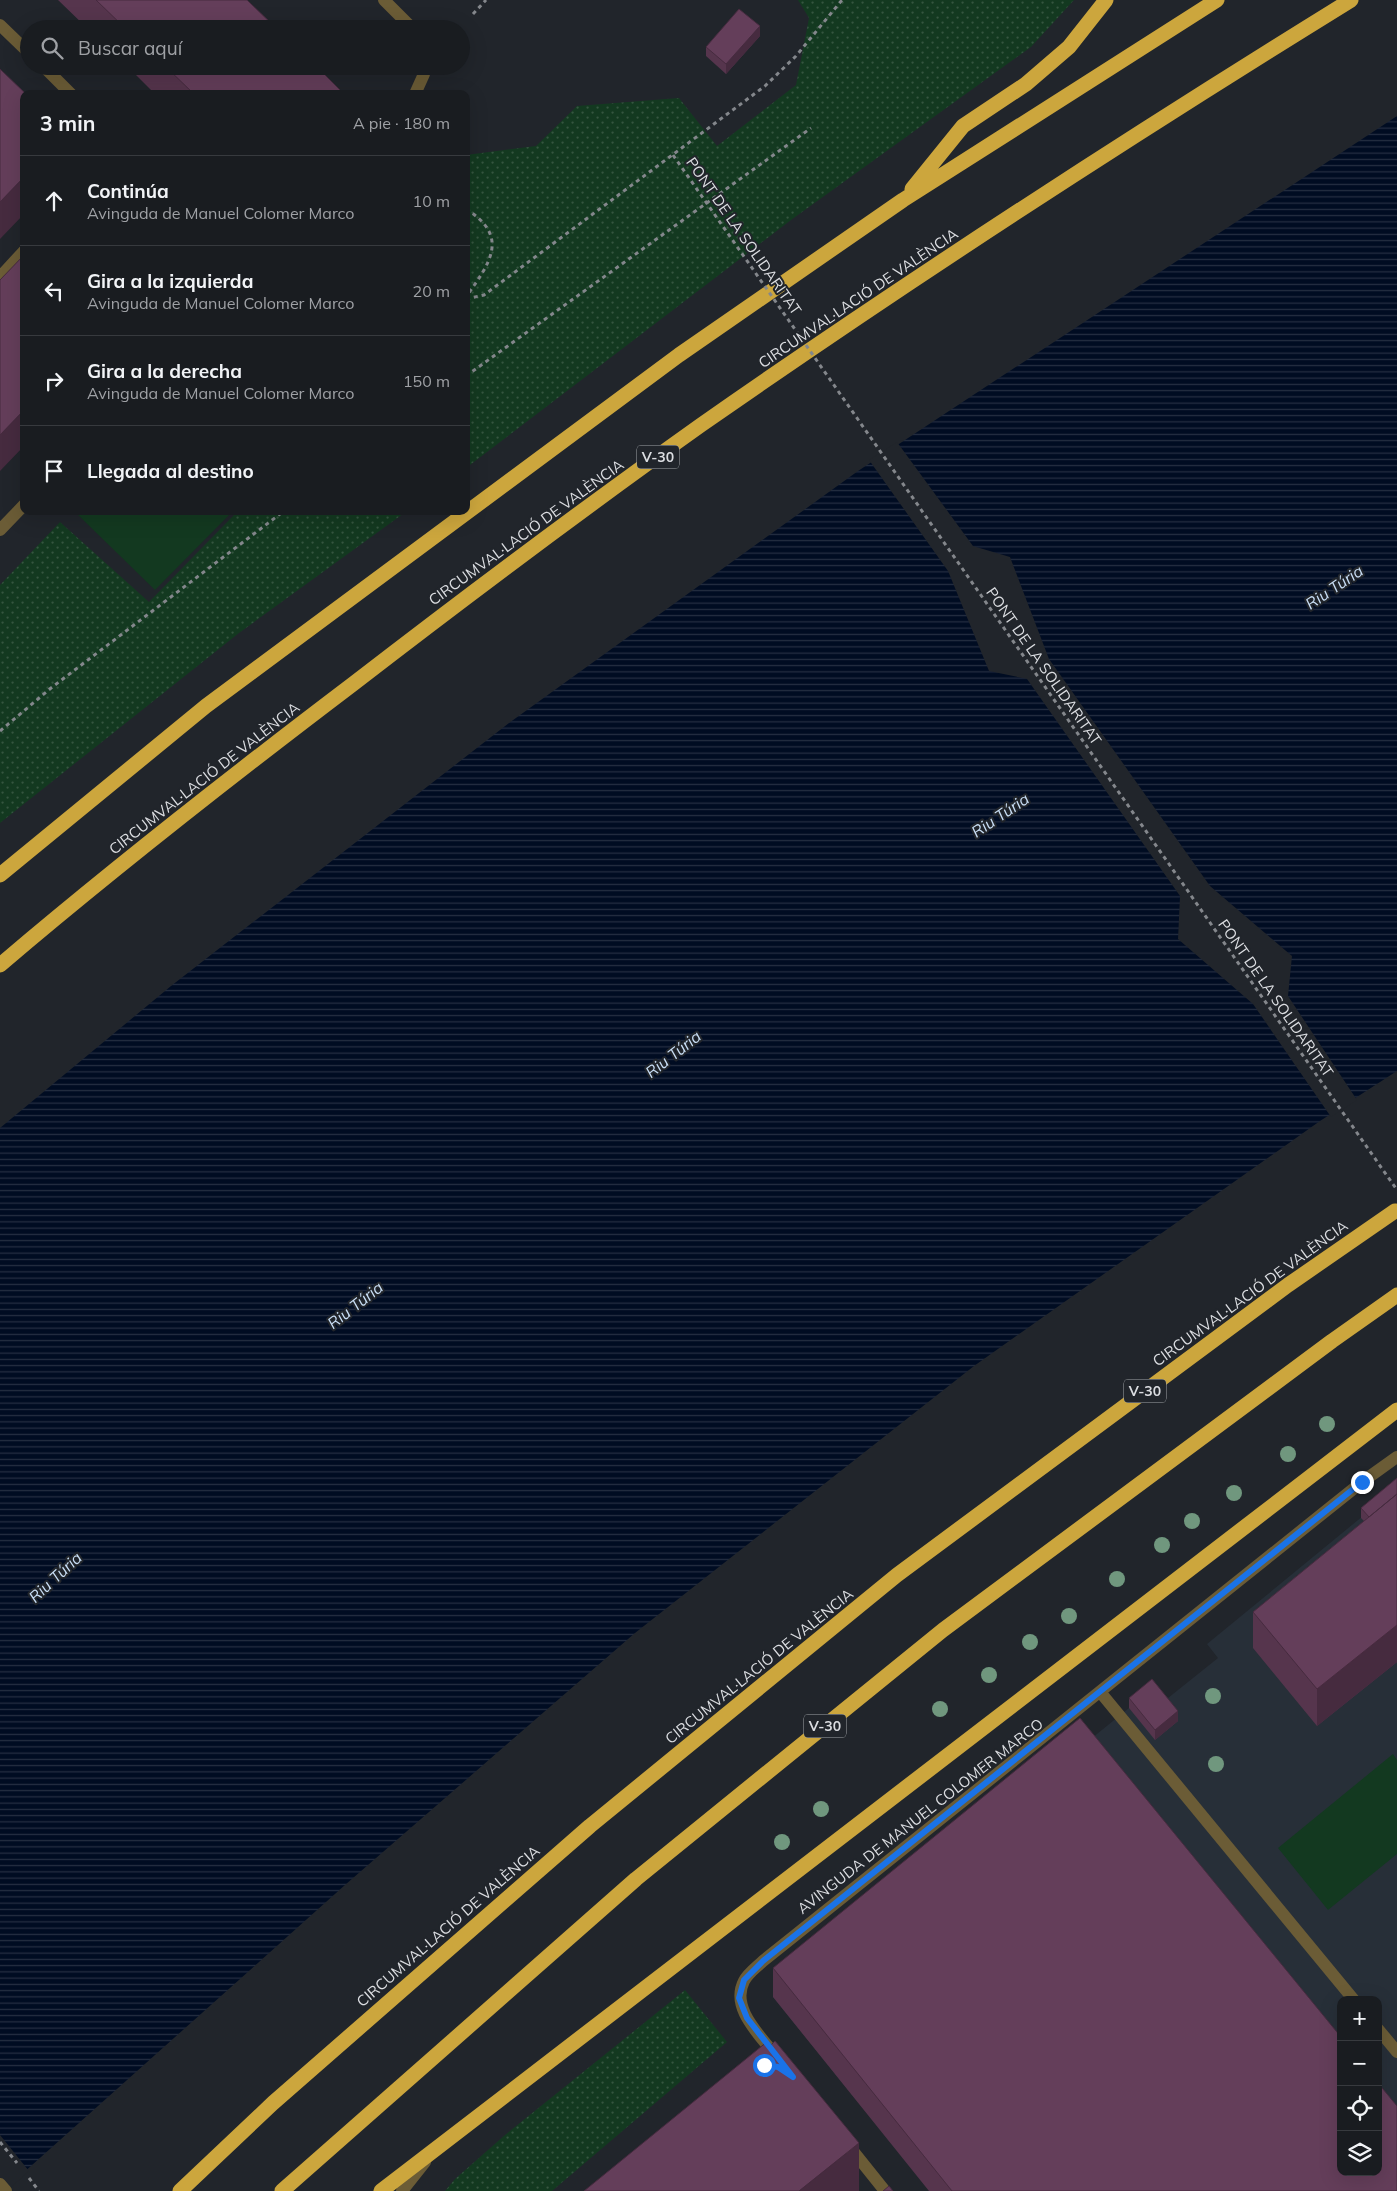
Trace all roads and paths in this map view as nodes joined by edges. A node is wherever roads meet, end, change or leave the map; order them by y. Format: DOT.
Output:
graph roads {
  1 [pos="384,0"];
  2 [pos="486,0"];
  3 [pos="842,0"];
  4 [pos="1106,0"];
  5 [pos="1216,0"];
  6 [pos="1351,0"];
  7 [pos="473,14"];
  8 [pos="404,20"];
  9 [pos="0,26"];
  10 [pos="20,45"];
  11 [pos="52,75"];
  12 [pos="422,75"];
  13 [pos="67,90"];
  14 [pos="417,90"];
  15 [pos="811,128"];
  16 [pos="674,155"];
  17 [pos="903,200"];
  18 [pos="470,211"];
  19 [pos="20,255"];
  20 [pos="0,277"];
  21 [pos="470,292"];
  22 [pos="470,297"];
  23 [pos="470,373"];
  24 [pos="20,509"];
  25 [pos="470,510"];
  26 [pos="279,515"];
  27 [pos="463,515"];
  28 [pos="0,530"];
  29 [pos="0,731"];
  30 [pos="0,876"];
  31 [pos="0,965"];
  32 [pos="1397,1190"];
  33 [pos="1395,1211"];
  34 [pos="1397,1295"];
  35 [pos="1397,1410"];
  36 [pos="1397,1457"];
  37 [pos="1101,1693"];
  38 [pos="1351,1996"];
  39 [pos="1382,2034"];
  40 [pos="1397,2052"];
  41 [pos="777,2065"];
  42 [pos="842,2138"];
  43 [pos="437,2147"];
  44 [pos="0,2184"];
  45 [pos="6,2191"];
  46 [pos="180,2191"];
  47 [pos="282,2191"];
  48 [pos="380,2191"];
  49 [pos="402,2191"];
  50 [pos="885,2191"];
  1 -- 8 [label="street"];
  2 -- 7 [label="path"];
  3 -- 16 [label="path, PONT DE LA SOLIDARITAT"];
  4 -- 17 [label="highway"];
  5 -- 17 [label="highway"];
  6 -- 31 [label="highway, CIRCUMVAL·LACIÓ DE VALÈNCIA / V-30"];
  9 -- 10 [label="street"];
  11 -- 13 [label="street"];
  12 -- 14 [label="street"];
  15 -- 23 [label="path"];
  16 -- 22 [label="path, PONT DE LA SOLIDARITAT"];
  16 -- 32 [label="path, PONT DE LA SOLIDARITAT, bridge"];
  17 -- 25 [label="highway"];
  18 -- 21 [label="path"];
  19 -- 20 [label="street"];
  24 -- 28 [label="street"];
  26 -- 29 [label="path"];
  27 -- 30 [label="highway"];
  33 -- 46 [label="highway, CIRCUMVAL·LACIÓ DE VALÈNCIA / V-30"];
  34 -- 47 [label="highway, V-30"];
  35 -- 43 [label="highway"];
  36 -- 37 [label="street, AVINGUDA DE MANUEL COLOMER MARCO"];
  37 -- 38 [label="street"];
  37 -- 41 [label="street, AVINGUDA DE MANUEL COLOMER MARCO"];
  39 -- 40 [label="street"];
  42 -- 50 [label="street"];
  43 -- 48 [label="highway"];
  43 -- 49 [label="street"];
  44 -- 45 [label="street"];
}
